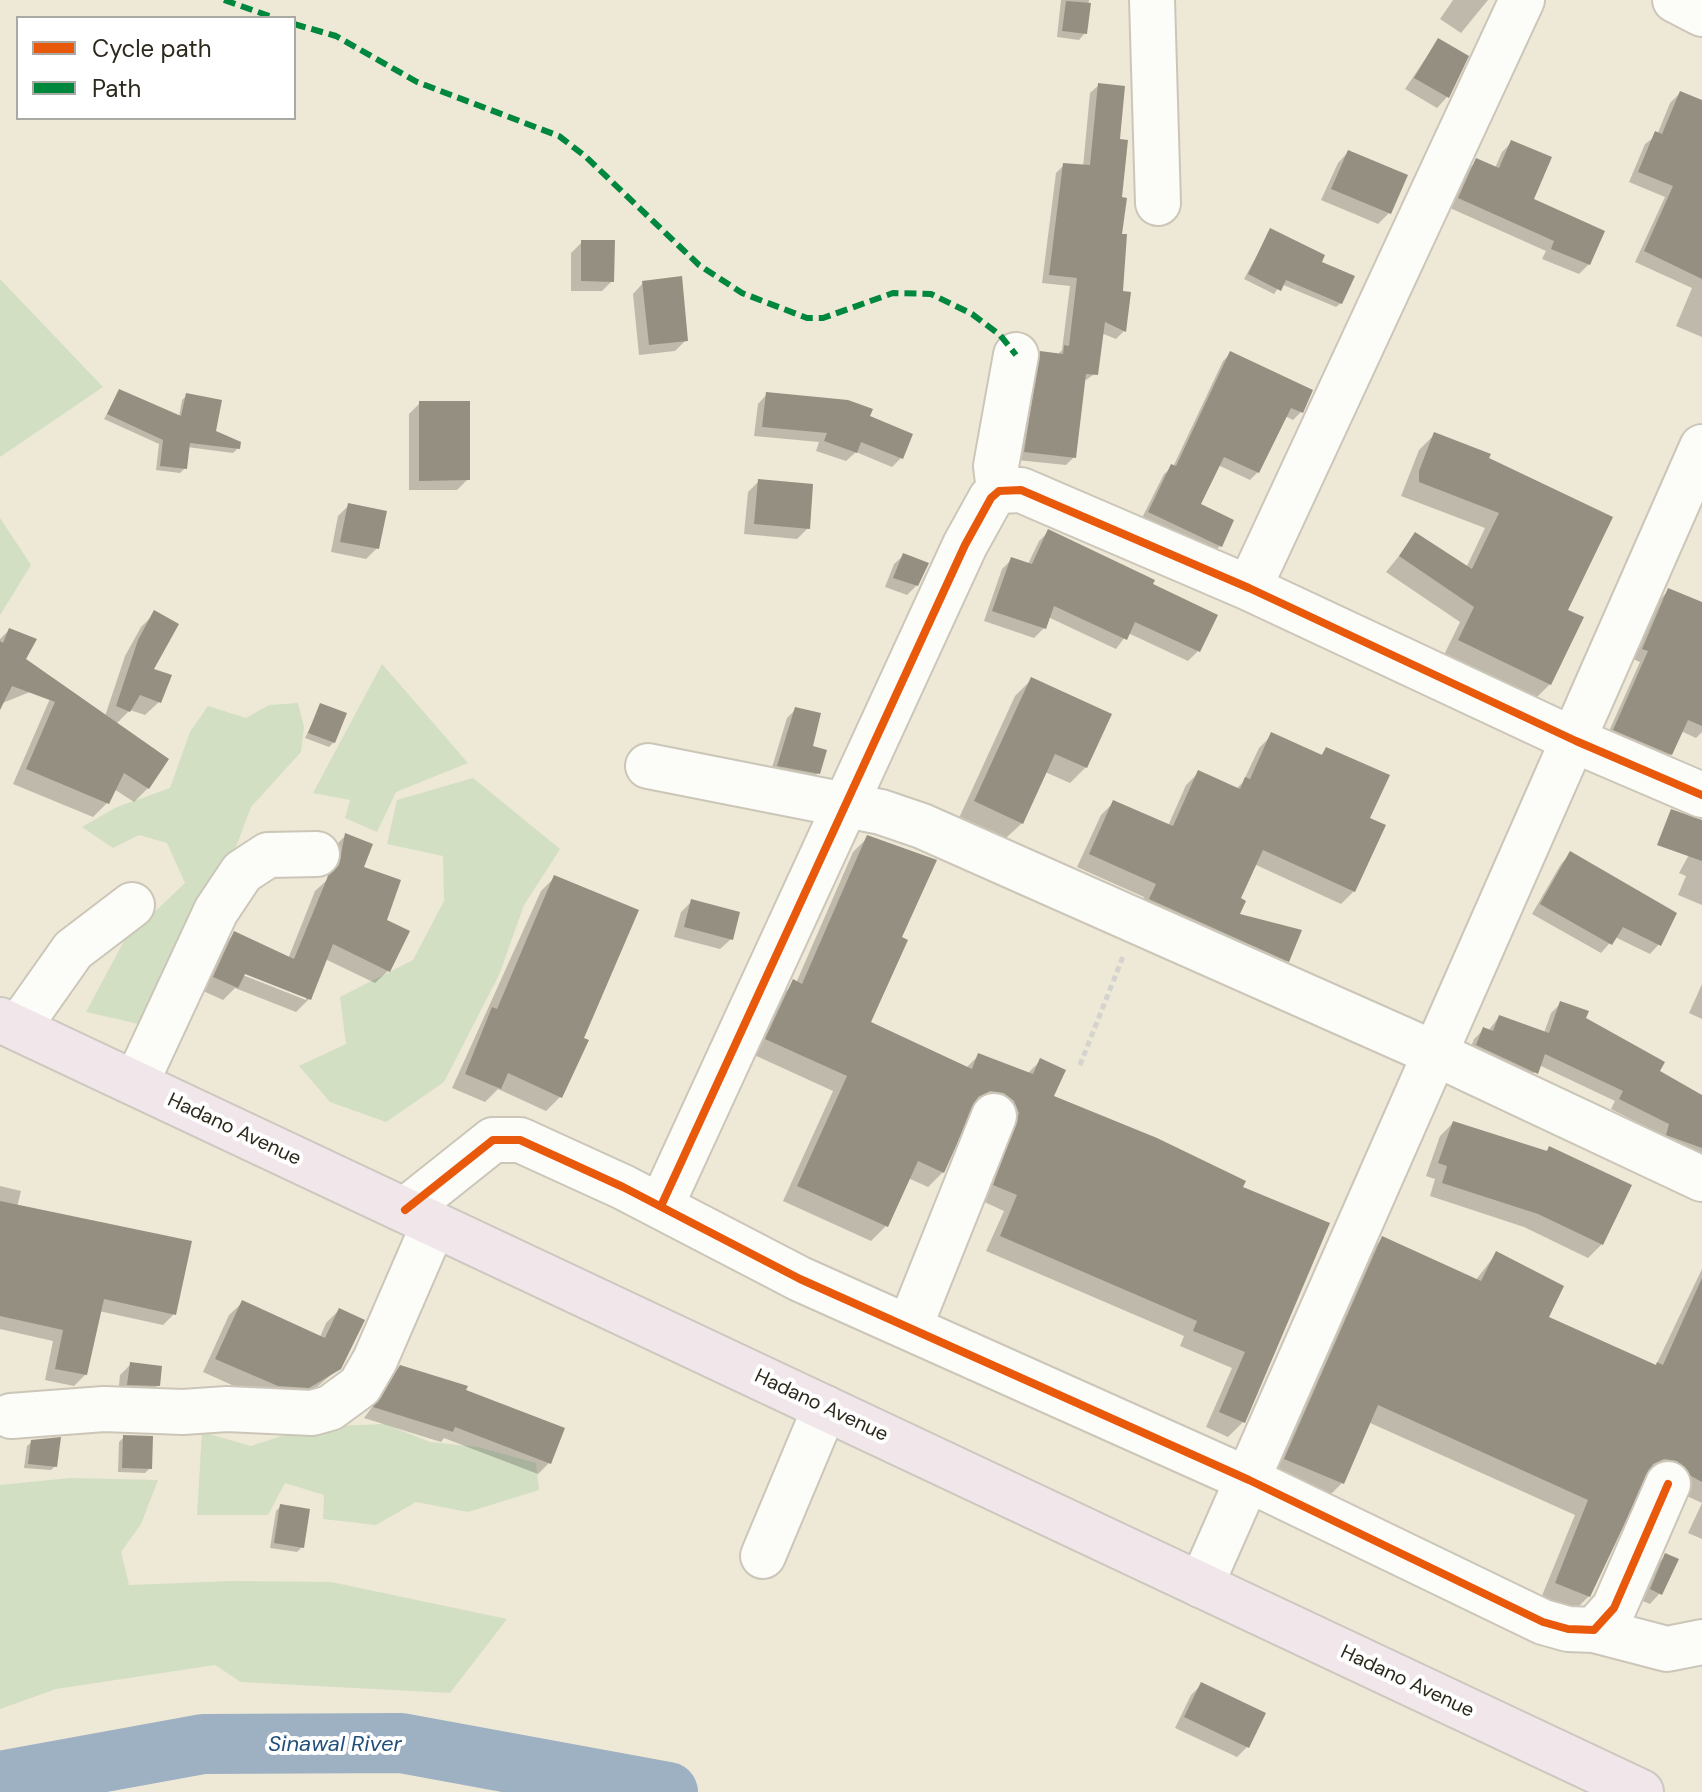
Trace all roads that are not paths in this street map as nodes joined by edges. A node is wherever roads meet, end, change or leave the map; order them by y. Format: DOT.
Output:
graph roads {
  1 [pos="1152,0"];
  2 [pos="1522,0"];
  3 [pos="1675,0"];
  4 [pos="1702,14"];
  5 [pos="1158,203"];
  6 [pos="1016,355"];
  7 [pos="1702,447"];
  8 [pos="999,491"];
  9 [pos="1249,588"];
  10 [pos="1576,741"];
  11 [pos="648,766"];
  12 [pos="1702,795"];
  13 [pos="846,805"];
  14 [pos="317,854"];
  15 [pos="132,905"];
  16 [pos="9,1024"];
  17 [pos="1436,1054"];
  18 [pos="136,1083"];
  19 [pos="994,1116"];
  20 [pos="1702,1179"];
  21 [pos="661,1206"];
  22 [pos="419,1217"];
  23 [pos="910,1326"];
  24 [pos="825,1408"];
  25 [pos="11,1416"];
  26 [pos="1249,1480"];
  27 [pos="1668,1484"];
  28 [pos="763,1556"];
  29 [pos="1201,1585"];
  30 [pos="1594,1630"];
  31 [pos="1702,1642"];
  32 [pos="1641,1792"];
  1 -- 5 [label="street"];
  2 -- 9 [label="street"];
  3 -- 4 [label="street"];
  6 -- 8 [label="street"];
  7 -- 10 [label="street"];
  8 -- 9 [label="street"];
  8 -- 13 [label="street"];
  9 -- 10 [label="street"];
  10 -- 12 [label="street"];
  10 -- 17 [label="street"];
  11 -- 13 [label="street"];
  13 -- 17 [label="street"];
  13 -- 21 [label="street"];
  14 -- 18 [label="street"];
  15 -- 16 [label="street"];
  16 -- 18 [label="main road, Hadano Avenue"];
  17 -- 20 [label="street"];
  17 -- 26 [label="street"];
  18 -- 22 [label="main road, Hadano Avenue"];
  19 -- 23 [label="street"];
  21 -- 22 [label="street"];
  21 -- 23 [label="street"];
  22 -- 24 [label="main road, Hadano Avenue"];
  22 -- 25 [label="street"];
  23 -- 26 [label="street"];
  24 -- 28 [label="street"];
  24 -- 29 [label="main road, Hadano Avenue"];
  26 -- 29 [label="street"];
  26 -- 30 [label="street"];
  27 -- 30 [label="street"];
  29 -- 32 [label="main road, Hadano Avenue"];
  30 -- 31 [label="street"];
}
